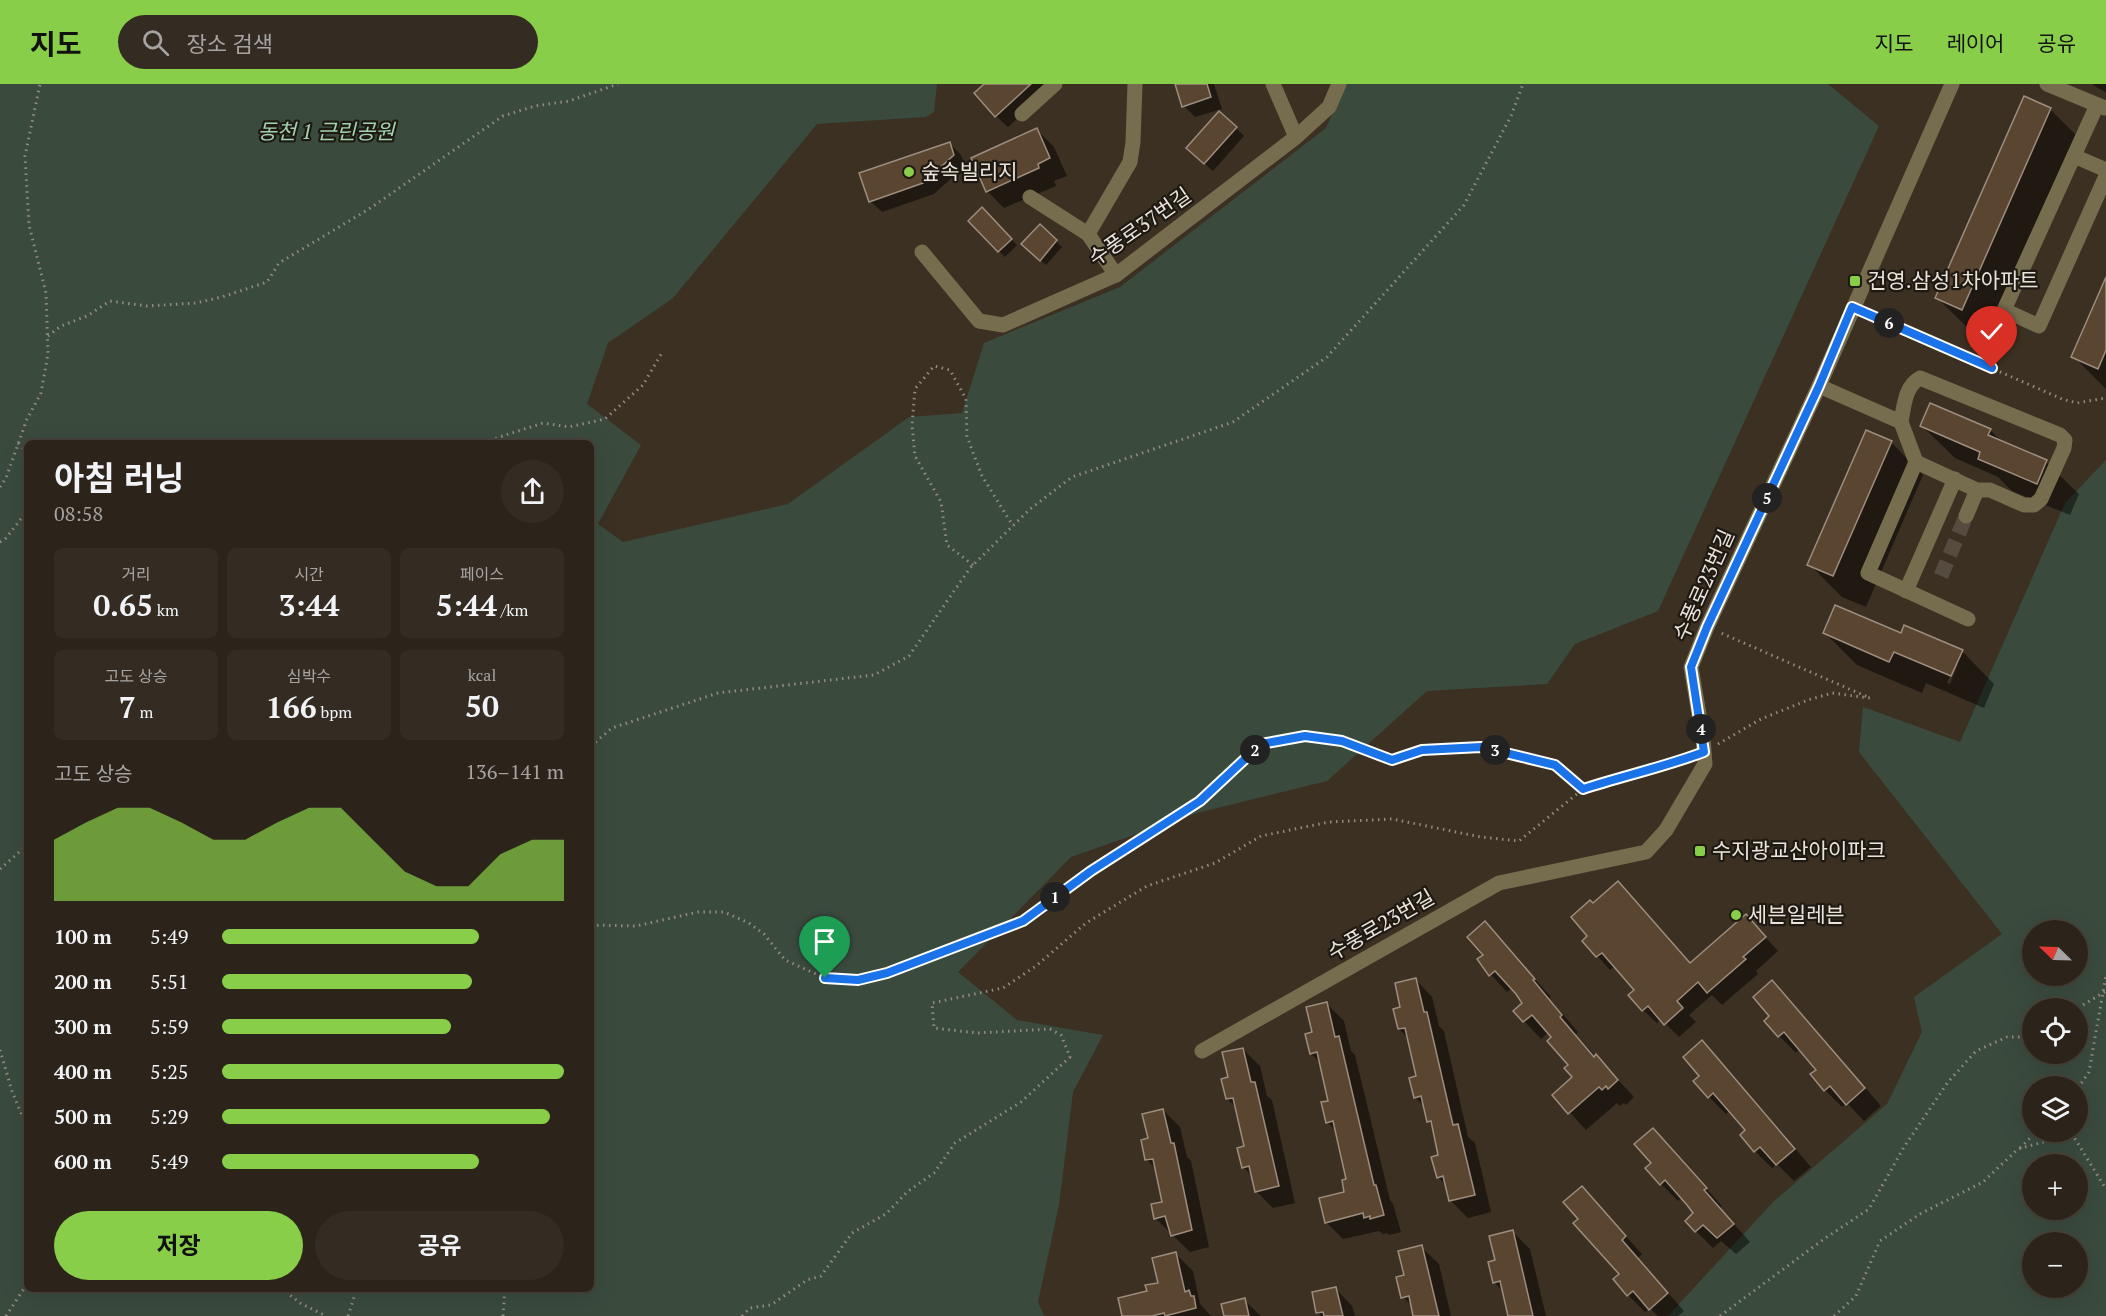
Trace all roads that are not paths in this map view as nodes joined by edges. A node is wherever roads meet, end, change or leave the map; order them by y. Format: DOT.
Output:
graph roads {
  1 [pos="1055,84"];
  2 [pos="1135,84"];
  3 [pos="1273,84"];
  4 [pos="1339,84"];
  5 [pos="1952,84"];
  6 [pos="2047,84"];
  7 [pos="2102,107"];
  8 [pos="1022,114"];
  9 [pos="1296,137"];
  10 [pos="2074,156"];
  11 [pos="2106,170"];
  12 [pos="2106,176"];
  13 [pos="1030,197"];
  14 [pos="1088,234"];
  15 [pos="922,252"];
  16 [pos="1116,275"];
  17 [pos="1819,386"];
  18 [pos="1900,422"];
  19 [pos="1916,462"];
  20 [pos="1955,479"];
  21 [pos="1977,490"];
  22 [pos="1966,516"];
  23 [pos="1906,591"];
  24 [pos="1968,619"];
  25 [pos="1202,1050"];
  1 -- 8 [label="street"];
  2 -- 14 [label="street"];
  3 -- 9 [label="street"];
  4 -- 9 [label="street, 수풍로37번길"];
  5 -- 17 [label="street, 수풍로23번길"];
  6 -- 7 [label="street"];
  7 -- 10 [label="street"];
  9 -- 16 [label="street, 수풍로37번길"];
  10 -- 11 [label="street"];
  10 -- 12 [label="street"];
  13 -- 14 [label="street"];
  14 -- 16 [label="street"];
  15 -- 16 [label="street, 수풍로37번길"];
  17 -- 18 [label="street"];
  17 -- 25 [label="street, 수풍로23번길"];
  18 -- 19 [label="street"];
  18 -- 21 [label="street"];
  19 -- 20 [label="street"];
  19 -- 23 [label="street"];
  20 -- 21 [label="street"];
  20 -- 23 [label="street"];
  21 -- 22 [label="street"];
  23 -- 24 [label="street"];
}
